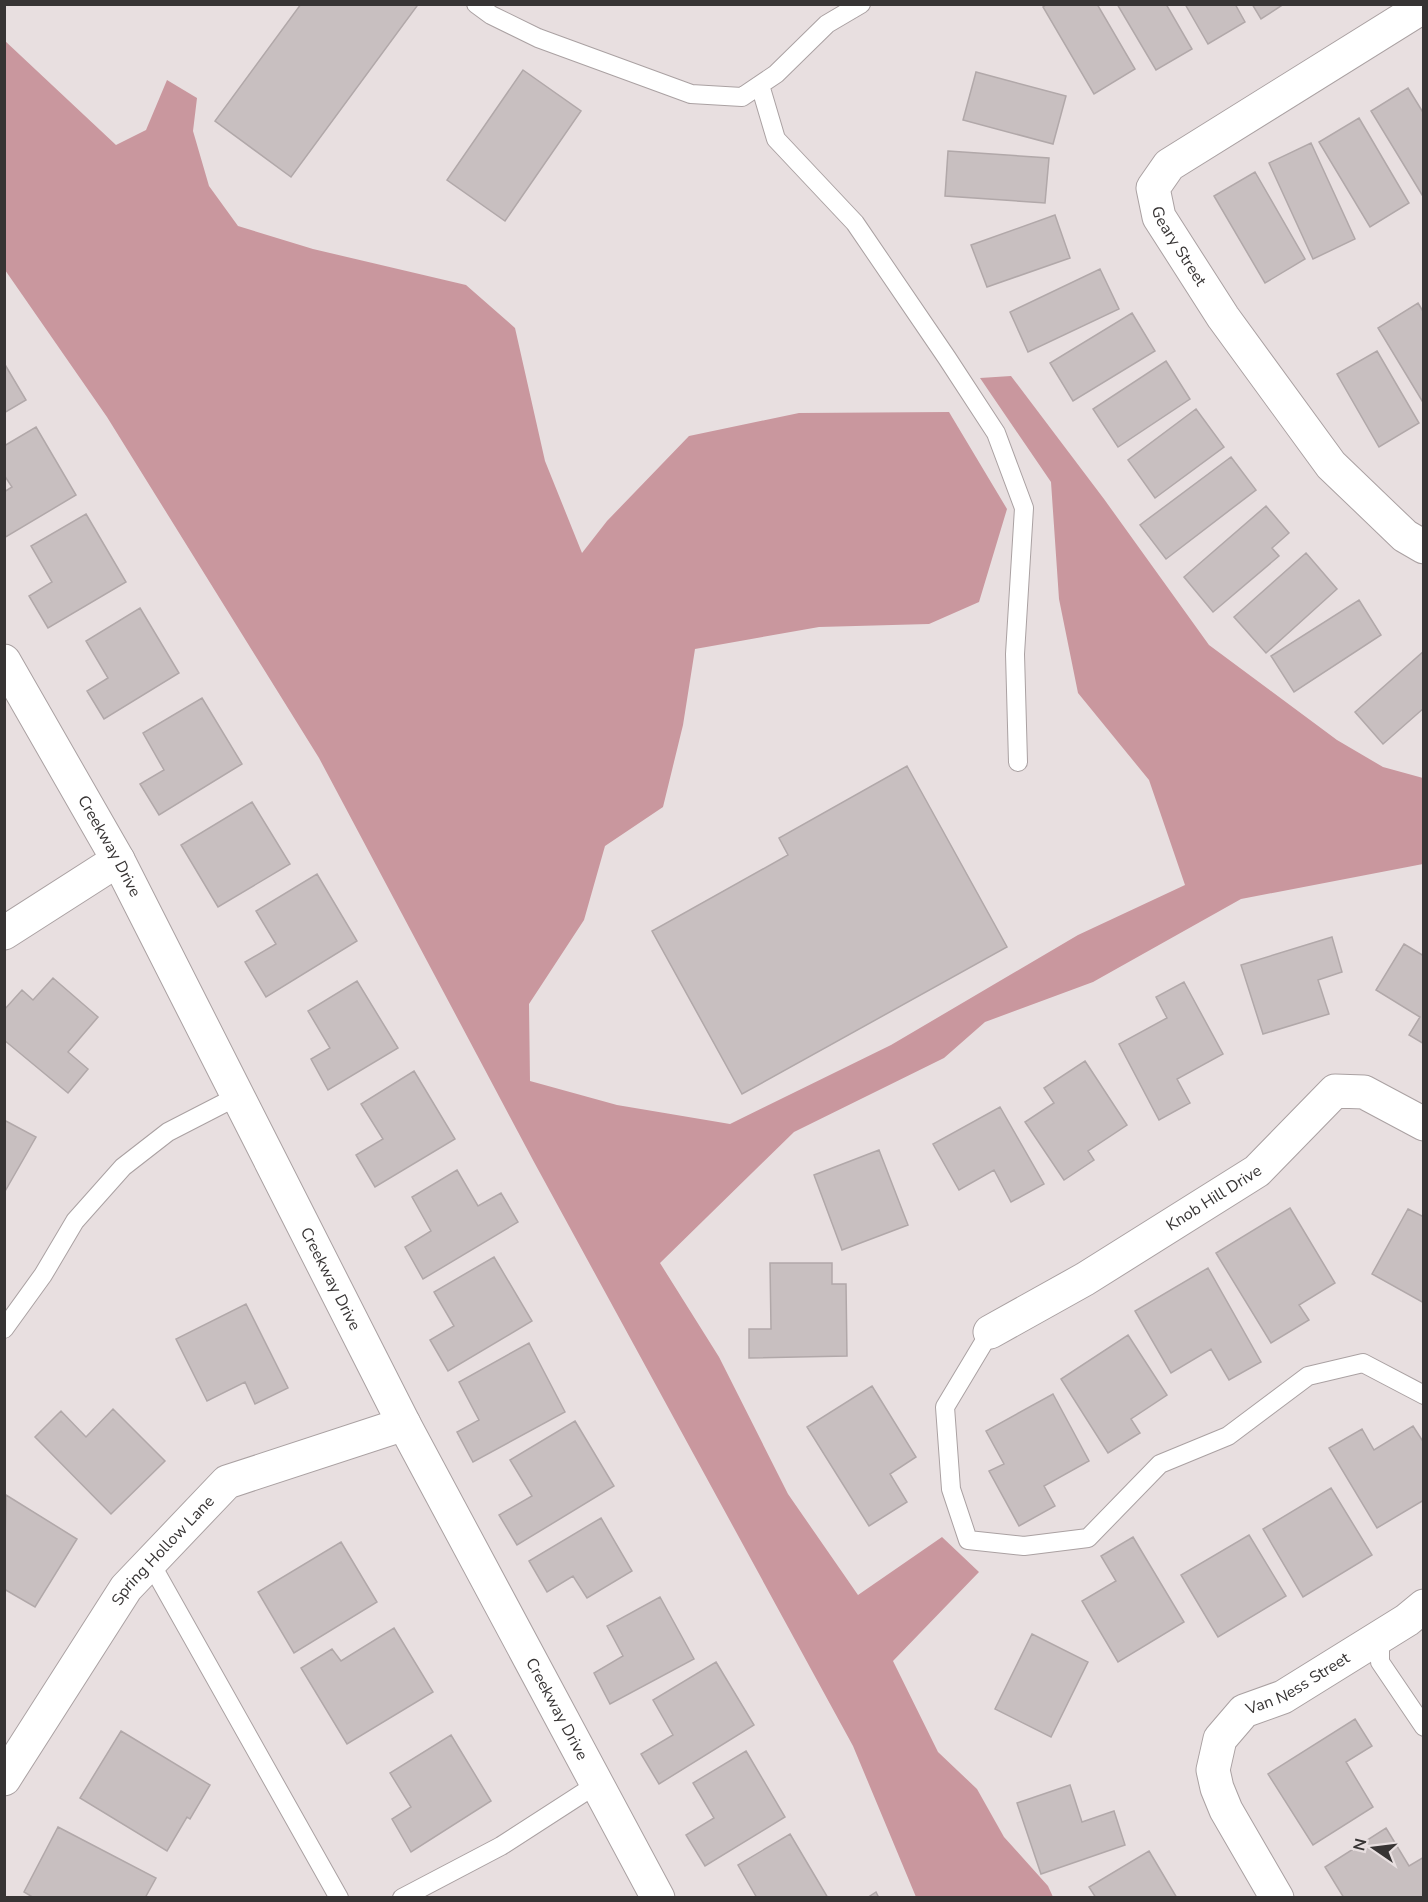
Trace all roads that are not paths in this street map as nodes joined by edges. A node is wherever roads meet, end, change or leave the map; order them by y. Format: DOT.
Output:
graph roads {
  1 [pos="476,4"];
  2 [pos="861,4"];
  3 [pos="1424,6"];
  4 [pos="760,85"];
  5 [pos="1417,535"];
  6 [pos="4,661"];
  7 [pos="1018,762"];
  8 [pos="118,860"];
  9 [pos="4,933"];
  10 [pos="238,1096"];
  11 [pos="1424,1124"];
  12 [pos="4,1329"];
  13 [pos="990,1332"];
  14 [pos="1424,1395"];
  15 [pos="404,1424"];
  16 [pos="150,1562"];
  17 [pos="1424,1606"];
  18 [pos="1380,1637"];
  19 [pos="1424,1727"];
  20 [pos="4,1779"];
  21 [pos="597,1784"];
  22 [pos="339,1898"];
  23 [pos="402,1898"];
  24 [pos="658,1898"];
  25 [pos="1276,1898"];
  1 -- 4 [label="lane"];
  2 -- 4 [label="lane"];
  3 -- 5 [label="street, Geary Street"];
  4 -- 7 [label="lane"];
  6 -- 8 [label="street, Creekway Drive"];
  8 -- 9 [label="street"];
  8 -- 10 [label="street, Creekway Drive"];
  10 -- 12 [label="lane"];
  10 -- 15 [label="street, Creekway Drive"];
  11 -- 13 [label="street, Knob Hill Drive"];
  13 -- 14 [label="lane"];
  15 -- 16 [label="street, Spring Hollow Lane"];
  15 -- 21 [label="street, Creekway Drive"];
  16 -- 20 [label="street, Spring Hollow Lane"];
  16 -- 22 [label="lane"];
  17 -- 18 [label="street, Van Ness Street"];
  18 -- 19 [label="lane"];
  18 -- 25 [label="street, Van Ness Street"];
  21 -- 23 [label="lane"];
  21 -- 24 [label="street, Creekway Drive"];
}
